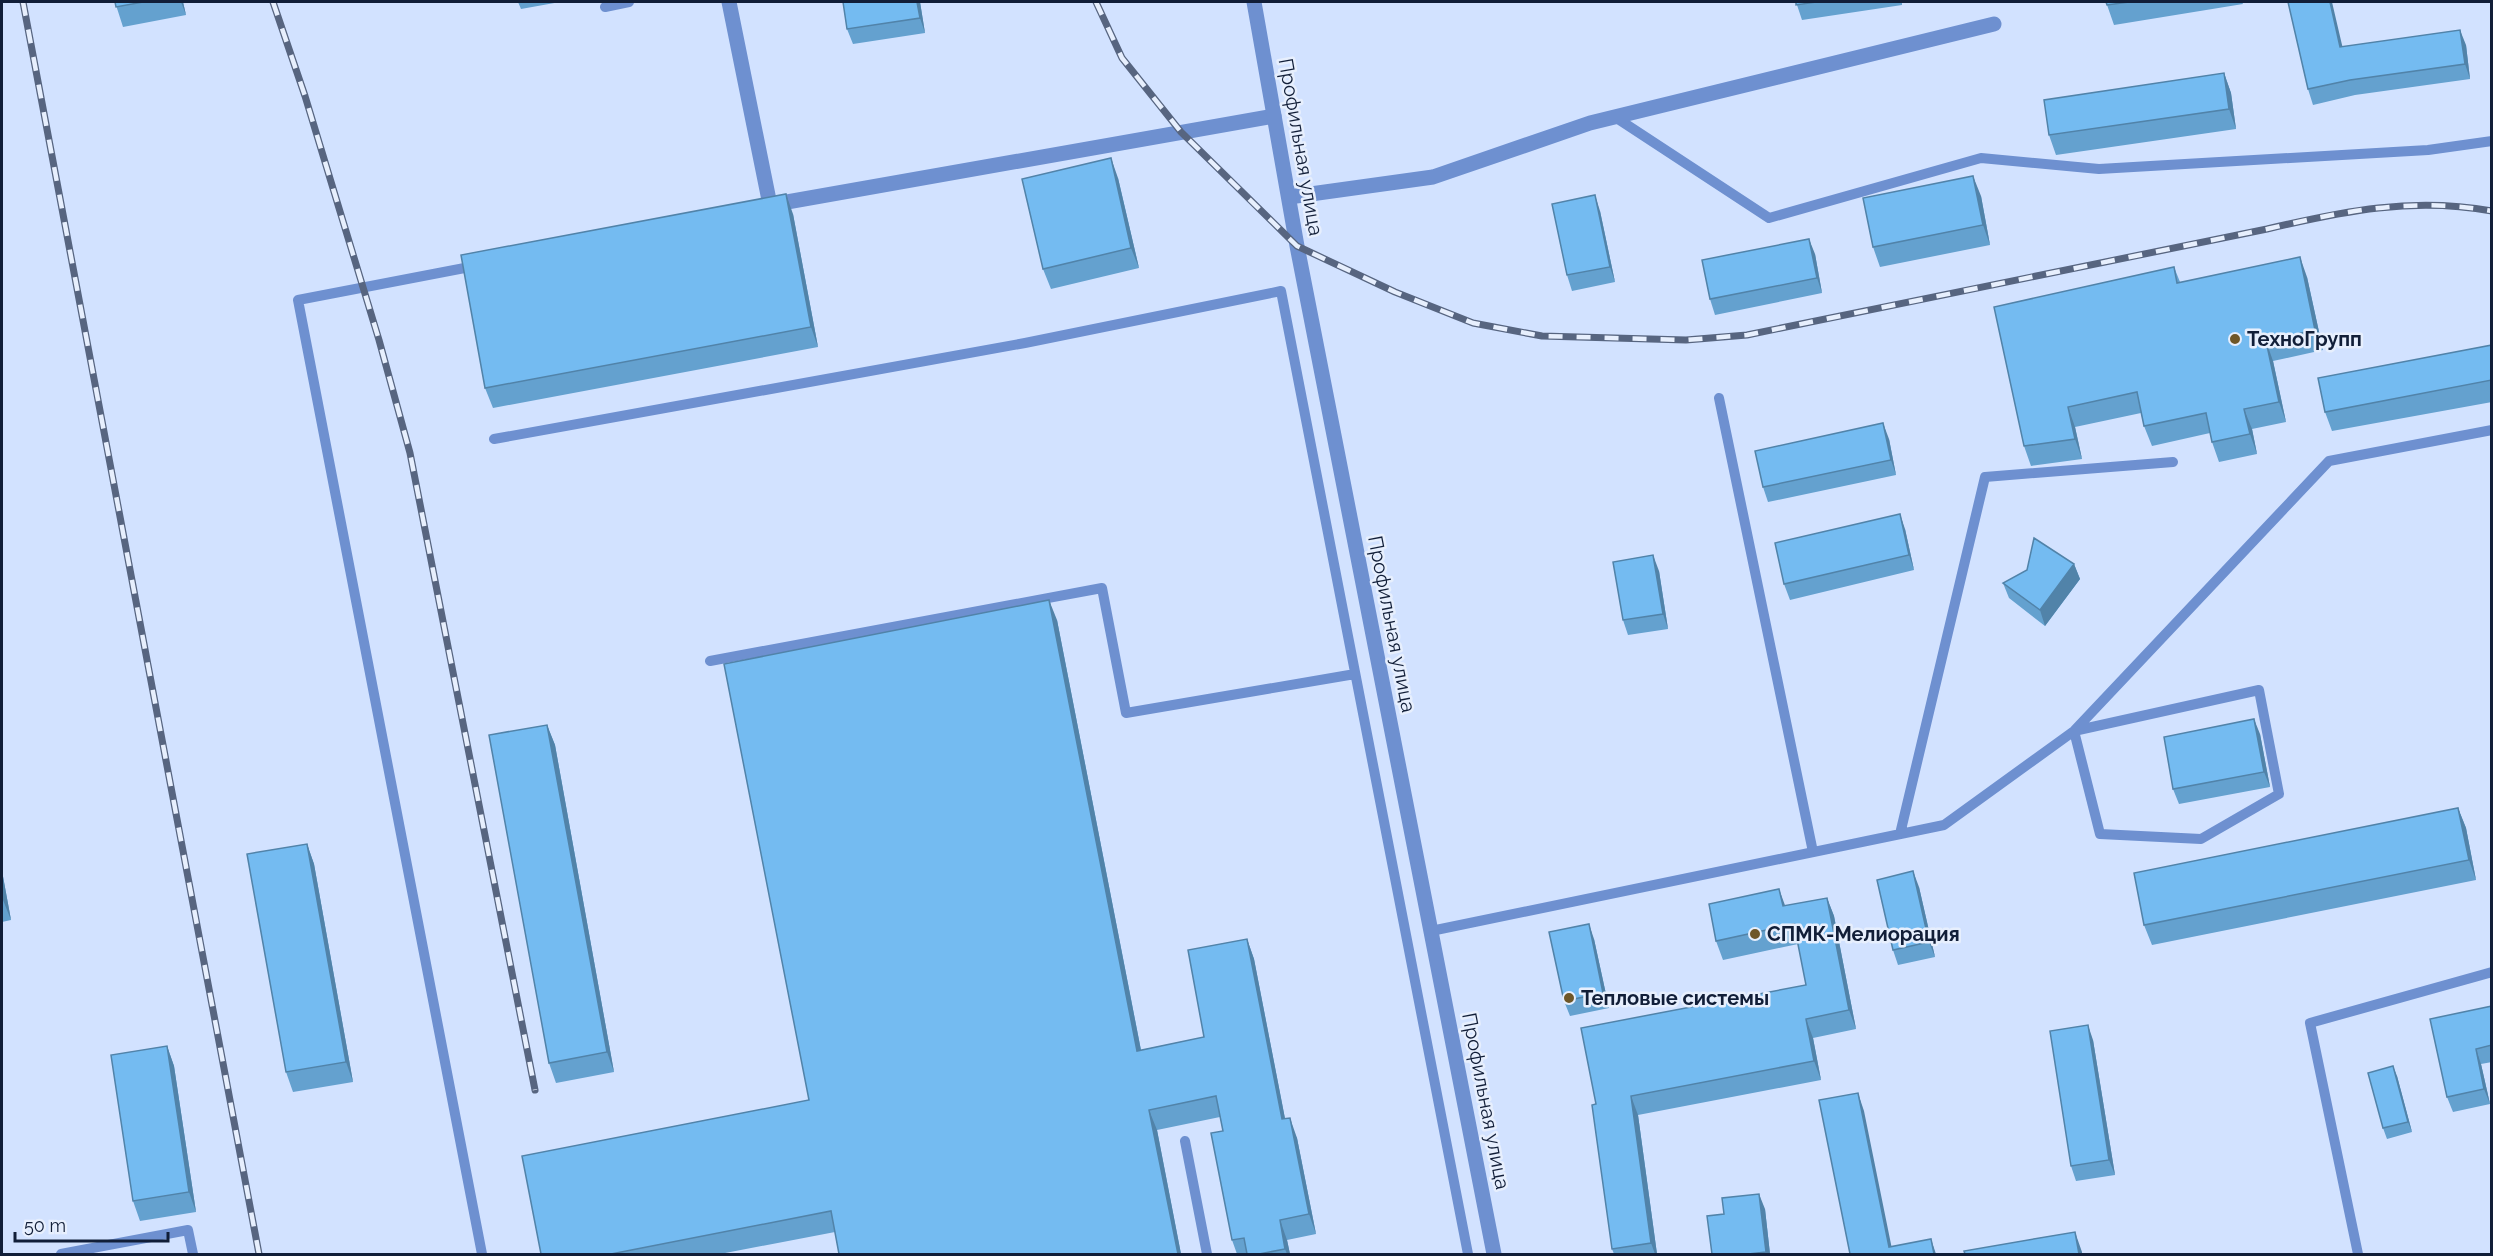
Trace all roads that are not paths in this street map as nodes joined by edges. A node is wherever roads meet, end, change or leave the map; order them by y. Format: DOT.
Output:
graph roads {
  1 [pos="629,2"];
  2 [pos="729,2"];
  3 [pos="1254,2"];
  4 [pos="605,7"];
  5 [pos="1995,24"];
  6 [pos="1274,116"];
  7 [pos="1615,117"];
  8 [pos="2492,141"];
  9 [pos="1288,197"];
  10 [pos="490,264"];
  11 [pos="1719,398"];
  12 [pos="2492,430"];
  13 [pos="494,439"];
  14 [pos="2173,462"];
  15 [pos="710,661"];
  16 [pos="1355,674"];
  17 [pos="2074,731"];
  18 [pos="1900,834"];
  19 [pos="1813,852"];
  20 [pos="1431,931"];
  21 [pos="2492,972"];
  22 [pos="1185,1141"];
  23 [pos="61,1254"];
  24 [pos="193,1254"];
  25 [pos="482,1254"];
  26 [pos="1207,1254"];
  27 [pos="1468,1254"];
  28 [pos="1494,1254"];
  29 [pos="2358,1254"];
  1 -- 4 [label="lane"];
  2 -- 6 [label="street"];
  3 -- 6 [label="street, Профильная улица"];
  5 -- 7 [label="street"];
  6 -- 9 [label="street, Профильная улица"];
  7 -- 8 [label="lane"];
  7 -- 9 [label="street"];
  9 -- 20 [label="street, Профильная улица"];
  10 -- 25 [label="lane"];
  11 -- 19 [label="lane"];
  12 -- 17 [label="lane"];
  13 -- 16 [label="lane"];
  14 -- 18 [label="lane"];
  15 -- 16 [label="lane"];
  16 -- 27 [label="lane"];
  17 -- 17 [label="lane"];
  17 -- 18 [label="lane"];
  18 -- 19 [label="lane"];
  19 -- 20 [label="lane"];
  20 -- 28 [label="street, Профильная улица"];
  21 -- 29 [label="lane"];
  22 -- 26 [label="lane"];
  23 -- 24 [label="lane"];
}
